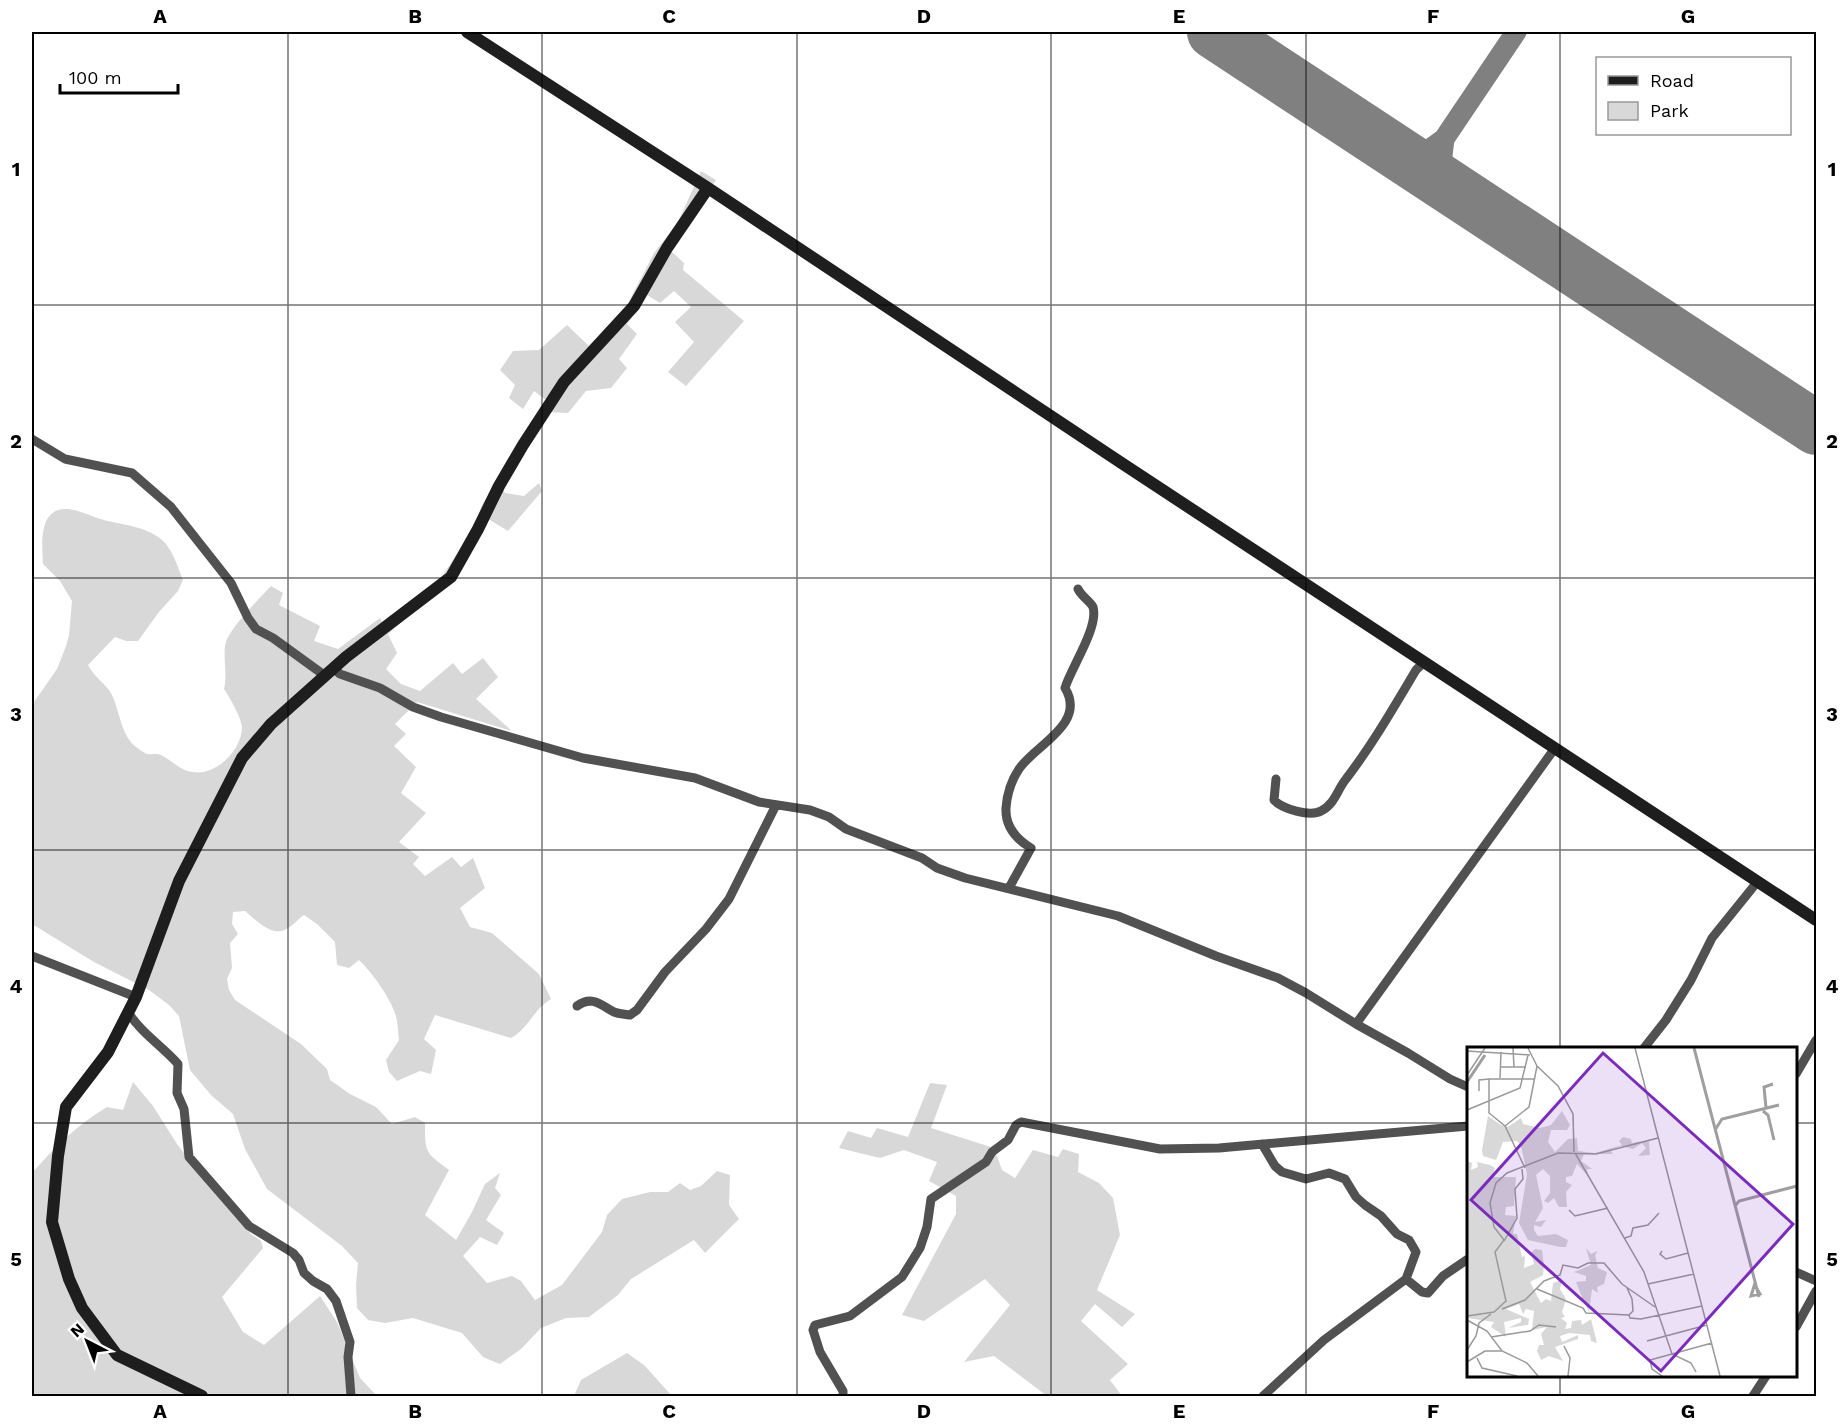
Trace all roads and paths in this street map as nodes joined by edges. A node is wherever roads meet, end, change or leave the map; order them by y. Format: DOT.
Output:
graph roads {
  1 [pos="467,32"];
  2 [pos="708,188"];
  3 [pos="32,439"];
  4 [pos="1078,589"];
  5 [pos="1424,662"];
  6 [pos="328,672"];
  7 [pos="1555,748"];
  8 [pos="1276,779"];
  9 [pos="776,805"];
  10 [pos="1758,881"];
  11 [pos="1009,888"];
  12 [pos="1816,920"];
  13 [pos="32,956"];
  14 [pos="136,997"];
  15 [pos="577,1006"];
  16 [pos="128,1012"];
  17 [pos="1356,1024"];
  18 [pos="1816,1040"];
  19 [pos="1645,1047"];
  20 [pos="1797,1072"];
  21 [pos="1467,1087"];
  22 [pos="1467,1126"];
  23 [pos="1262,1144"];
  24 [pos="1467,1259"];
  25 [pos="1797,1272"];
  26 [pos="1406,1279"];
  27 [pos="1816,1281"];
  28 [pos="1816,1292"];
  29 [pos="1797,1325"];
  30 [pos="1765,1377"];
  31 [pos="202,1396"];
  32 [pos="351,1396"];
  33 [pos="843,1396"];
  34 [pos="1263,1396"];
  35 [pos="1753,1396"];
  1 -- 2 [label="street"];
  2 -- 5 [label="street"];
  2 -- 6 [label="street"];
  3 -- 6 [label="street"];
  4 -- 11 [label="street"];
  5 -- 7 [label="street"];
  5 -- 8 [label="street"];
  6 -- 9 [label="street"];
  6 -- 14 [label="street"];
  7 -- 10 [label="street"];
  7 -- 17 [label="street"];
  9 -- 11 [label="street"];
  9 -- 15 [label="street"];
  10 -- 12 [label="street"];
  10 -- 19 [label="street"];
  11 -- 17 [label="street"];
  13 -- 14 [label="street"];
  14 -- 16 [label="street"];
  16 -- 31 [label="street"];
  16 -- 32 [label="street"];
  17 -- 21 [label="street"];
  18 -- 20 [label="street"];
  22 -- 23 [label="street"];
  23 -- 26 [label="street"];
  23 -- 33 [label="street"];
  24 -- 26 [label="street"];
  25 -- 27 [label="street"];
  26 -- 34 [label="street"];
  28 -- 29 [label="street"];
  30 -- 35 [label="street"];
}
